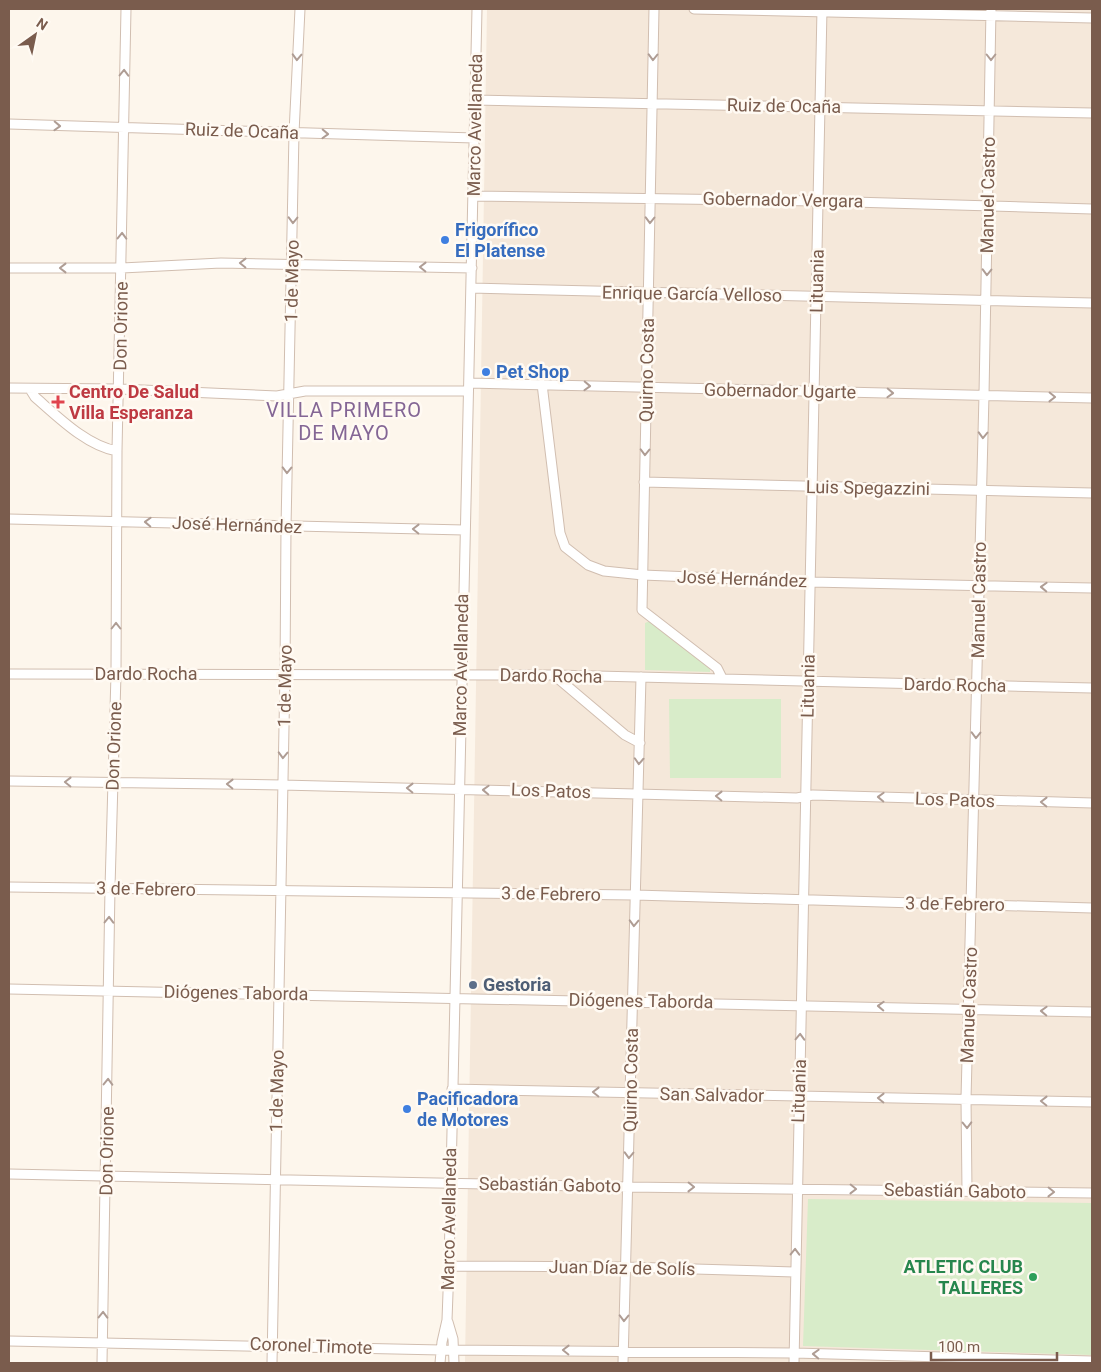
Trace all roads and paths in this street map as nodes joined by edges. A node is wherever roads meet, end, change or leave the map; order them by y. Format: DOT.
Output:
graph roads {
  1 [pos="126,9"];
  2 [pos="300,9"];
  3 [pos="477,9"];
  4 [pos="654,9"];
  5 [pos="694,9"];
  6 [pos="822,10"];
  7 [pos="991,12"];
  8 [pos="1092,18"];
  9 [pos="475,100"];
  10 [pos="653,104"];
  11 [pos="820,107"];
  12 [pos="990,112"];
  13 [pos="1092,113"];
  14 [pos="9,124"];
  15 [pos="123,128"];
  16 [pos="294,133"];
  17 [pos="474,138"];
  18 [pos="473,196"];
  19 [pos="650,198"];
  20 [pos="818,201"];
  21 [pos="988,206"];
  22 [pos="1092,209"];
  23 [pos="292,264"];
  24 [pos="9,268"];
  25 [pos="122,268"];
  26 [pos="472,268"];
  27 [pos="471,288"];
  28 [pos="649,293"];
  29 [pos="816,296"];
  30 [pos="986,301"];
  31 [pos="1092,303"];
  32 [pos="542,384"];
  33 [pos="468,387"];
  34 [pos="9,388"];
  35 [pos="30,388"];
  36 [pos="646,388"];
  37 [pos="120,389"];
  38 [pos="814,391"];
  39 [pos="289,395"];
  40 [pos="984,396"];
  41 [pos="1092,398"];
  42 [pos="117,451"];
  43 [pos="644,482"];
  44 [pos="812,486"];
  45 [pos="982,490"];
  46 [pos="1092,493"];
  47 [pos="9,519"];
  48 [pos="117,521"];
  49 [pos="286,526"];
  50 [pos="464,530"];
  51 [pos="643,575"];
  52 [pos="811,582"];
  53 [pos="980,585"];
  54 [pos="1092,588"];
  55 [pos="9,674"];
  56 [pos="116,674"];
  57 [pos="285,674"];
  58 [pos="461,675"];
  59 [pos="554,675"];
  60 [pos="641,677"];
  61 [pos="722,678"];
  62 [pos="808,682"];
  63 [pos="977,686"];
  64 [pos="1092,688"];
  65 [pos="640,743"];
  66 [pos="9,781"];
  67 [pos="113,783"];
  68 [pos="282,785"];
  69 [pos="459,789"];
  70 [pos="637,794"];
  71 [pos="806,796"];
  72 [pos="975,800"];
  73 [pos="1092,803"];
  74 [pos="9,887"];
  75 [pos="110,888"];
  76 [pos="280,890"];
  77 [pos="456,893"];
  78 [pos="635,895"];
  79 [pos="803,900"];
  80 [pos="972,904"];
  81 [pos="1092,908"];
  82 [pos="9,989"];
  83 [pos="109,992"];
  84 [pos="279,994"];
  85 [pos="455,997"];
  86 [pos="632,1001"];
  87 [pos="802,1004"];
  88 [pos="969,1009"];
  89 [pos="1092,1012"];
  90 [pos="452,1089"];
  91 [pos="632,1093"];
  92 [pos="798,1097"];
  93 [pos="966,1099"];
  94 [pos="1092,1102"];
  95 [pos="9,1174"];
  96 [pos="107,1176"];
  97 [pos="274,1179"];
  98 [pos="450,1182"];
  99 [pos="628,1187"];
  100 [pos="796,1188"];
  101 [pos="967,1191"];
  102 [pos="1092,1193"];
  103 [pos="449,1266"];
  104 [pos="626,1267"];
  105 [pos="794,1272"];
  106 [pos="448,1320"];
  107 [pos="9,1341"];
  108 [pos="102,1342"];
  109 [pos="272,1345"];
  110 [pos="454,1349"];
  111 [pos="441,1350"];
  112 [pos="623,1351"];
  113 [pos="794,1353"];
  114 [pos="962,1361"];
  115 [pos="1092,1361"];
  116 [pos="102,1363"];
  117 [pos="272,1363"];
  118 [pos="440,1363"];
  119 [pos="454,1363"];
  120 [pos="623,1363"];
  121 [pos="794,1363"];
  15 -- 1 [label="street, Don Orione, one-way"];
  2 -- 16 [label="street, 1 de Mayo, one-way"];
  3 -- 9 [label="street, Marco Avellaneda"];
  4 -- 10 [label="street, Quirno Costa, one-way"];
  5 -- 6 [label="street"];
  6 -- 7 [label="street"];
  6 -- 11 [label="street, Lituania"];
  7 -- 8 [label="street"];
  7 -- 12 [label="street, Manuel Castro, one-way"];
  9 -- 10 [label="street, Ruiz de Ocaña"];
  9 -- 17 [label="street, Marco Avellaneda"];
  10 -- 11 [label="street, Ruiz de Ocaña"];
  10 -- 19 [label="street, Quirno Costa"];
  11 -- 12 [label="street, Ruiz de Ocaña"];
  11 -- 20 [label="street, Lituania"];
  12 -- 13 [label="street, Ruiz de Ocaña"];
  12 -- 21 [label="street, Manuel Castro"];
  14 -- 15 [label="street, Ruiz de Ocaña, one-way"];
  15 -- 16 [label="street, Ruiz de Ocaña"];
  25 -- 15 [label="street, Don Orione, one-way"];
  16 -- 17 [label="street, Ruiz de Ocaña, one-way"];
  16 -- 23 [label="street, 1 de Mayo, one-way"];
  17 -- 18 [label="street, Marco Avellaneda"];
  18 -- 19 [label="street, Gobernador Vergara"];
  18 -- 26 [label="street, Marco Avellaneda"];
  19 -- 20 [label="street, Gobernador Vergara"];
  19 -- 28 [label="street, Quirno Costa, one-way"];
  20 -- 21 [label="street, Gobernador Vergara"];
  20 -- 29 [label="street, Lituania"];
  21 -- 22 [label="street, Gobernador Vergara"];
  21 -- 30 [label="street, Manuel Castro, one-way"];
  23 -- 25 [label="street, one-way"];
  26 -- 23 [label="street, one-way"];
  23 -- 39 [label="street, 1 de Mayo"];
  25 -- 24 [label="street, one-way"];
  25 -- 37 [label="street, Don Orione"];
  26 -- 27 [label="street, Marco Avellaneda"];
  27 -- 28 [label="street, Enrique García Velloso"];
  27 -- 33 [label="street, Marco Avellaneda"];
  28 -- 29 [label="street, Enrique García Velloso"];
  28 -- 36 [label="street, Quirno Costa"];
  29 -- 30 [label="street, Enrique García Velloso"];
  29 -- 38 [label="street, Lituania"];
  30 -- 31 [label="street, Enrique García Velloso"];
  30 -- 40 [label="street, Manuel Castro"];
  32 -- 33 [label="street, Gobernador Ugarte"];
  32 -- 36 [label="street, Gobernador Ugarte, one-way"];
  32 -- 51 [label="street, José Hernández"];
  33 -- 39 [label="street, Gobernador Ugarte"];
  33 -- 50 [label="street, Marco Avellaneda"];
  34 -- 35 [label="street, Gobernador Ugarte"];
  35 -- 37 [label="street, Gobernador Ugarte"];
  35 -- 42 [label="street"];
  36 -- 38 [label="street, Gobernador Ugarte"];
  36 -- 43 [label="street, Quirno Costa, one-way"];
  37 -- 39 [label="street, Gobernador Ugarte"];
  37 -- 42 [label="street, Don Orione"];
  38 -- 40 [label="street, Gobernador Ugarte, one-way"];
  38 -- 44 [label="street, Lituania"];
  39 -- 49 [label="street, 1 de Mayo, one-way"];
  40 -- 41 [label="street, Gobernador Ugarte, one-way"];
  40 -- 45 [label="street, Manuel Castro, one-way"];
  42 -- 48 [label="street, Don Orione"];
  43 -- 44 [label="street, Luis Spegazzini"];
  43 -- 51 [label="street, Quirno Costa"];
  44 -- 45 [label="street, Luis Spegazzini"];
  44 -- 52 [label="street, Lituania"];
  45 -- 46 [label="street, Luis Spegazzini"];
  45 -- 53 [label="street, Manuel Castro"];
  47 -- 48 [label="street, José Hernández"];
  49 -- 48 [label="street, José Hernández, one-way"];
  56 -- 48 [label="street, Don Orione, one-way"];
  50 -- 49 [label="street, José Hernández, one-way"];
  49 -- 57 [label="street, 1 de Mayo"];
  50 -- 58 [label="street, Marco Avellaneda"];
  51 -- 52 [label="street, José Hernández"];
  51 -- 61 [label="street, Quirno Costa"];
  52 -- 53 [label="street, José Hernández"];
  52 -- 62 [label="street, Lituania"];
  54 -- 53 [label="street, José Hernández, one-way"];
  53 -- 63 [label="street, Manuel Castro"];
  55 -- 56 [label="street, Dardo Rocha"];
  56 -- 57 [label="street, Dardo Rocha"];
  56 -- 67 [label="street, Don Orione"];
  57 -- 58 [label="street, Dardo Rocha"];
  57 -- 68 [label="street, 1 de Mayo, one-way"];
  58 -- 59 [label="street, Dardo Rocha"];
  58 -- 69 [label="street, Marco Avellaneda"];
  59 -- 60 [label="street, Dardo Rocha"];
  59 -- 65 [label="street"];
  60 -- 61 [label="street, Dardo Rocha"];
  60 -- 65 [label="street, Quirno Costa"];
  61 -- 62 [label="street, Dardo Rocha"];
  62 -- 63 [label="street, Dardo Rocha"];
  62 -- 71 [label="street, Lituania"];
  63 -- 64 [label="street, Dardo Rocha"];
  63 -- 72 [label="street, Manuel Castro, one-way"];
  65 -- 70 [label="street, Quirno Costa, one-way"];
  67 -- 66 [label="street, Los Patos, one-way"];
  68 -- 67 [label="street, Los Patos, one-way"];
  67 -- 75 [label="street, Don Orione"];
  69 -- 68 [label="street, Los Patos, one-way"];
  68 -- 76 [label="street, 1 de Mayo"];
  70 -- 69 [label="street, Los Patos, one-way"];
  69 -- 77 [label="street, Marco Avellaneda"];
  71 -- 70 [label="street, Los Patos, one-way"];
  70 -- 78 [label="street, Quirno Costa"];
  72 -- 71 [label="street, Los Patos, one-way"];
  71 -- 79 [label="street, Lituania"];
  73 -- 72 [label="street, Los Patos, one-way"];
  72 -- 80 [label="street, Manuel Castro"];
  74 -- 75 [label="street, 3 de Febrero"];
  75 -- 76 [label="street, 3 de Febrero"];
  83 -- 75 [label="street, Don Orione, one-way"];
  76 -- 77 [label="street, 3 de Febrero"];
  76 -- 84 [label="street, 1 de Mayo"];
  77 -- 78 [label="street, 3 de Febrero"];
  77 -- 85 [label="street, Marco Avellaneda"];
  78 -- 79 [label="street, 3 de Febrero"];
  78 -- 86 [label="street, Quirno Costa, one-way"];
  79 -- 80 [label="street, 3 de Febrero"];
  79 -- 87 [label="street, Lituania"];
  80 -- 81 [label="street, 3 de Febrero"];
  80 -- 88 [label="street, Manuel Castro"];
  82 -- 83 [label="street, Diógenes Taborda"];
  83 -- 84 [label="street, Diógenes Taborda"];
  96 -- 83 [label="street, Don Orione, one-way"];
  84 -- 85 [label="street, Diógenes Taborda"];
  84 -- 97 [label="street, 1 de Mayo"];
  85 -- 86 [label="street, Diógenes Taborda"];
  85 -- 90 [label="street, Marco Avellaneda"];
  86 -- 87 [label="street, Diógenes Taborda"];
  86 -- 91 [label="street, Quirno Costa"];
  88 -- 87 [label="street, Diógenes Taborda, one-way"];
  92 -- 87 [label="street, Lituania, one-way"];
  89 -- 88 [label="street, Diógenes Taborda, one-way"];
  88 -- 93 [label="street, Manuel Castro"];
  91 -- 90 [label="street, San Salvador, one-way"];
  90 -- 98 [label="street, Marco Avellaneda"];
  91 -- 92 [label="street, San Salvador"];
  91 -- 99 [label="street, Quirno Costa, one-way"];
  93 -- 92 [label="street, San Salvador, one-way"];
  92 -- 100 [label="street, Lituania"];
  94 -- 93 [label="street, San Salvador, one-way"];
  93 -- 101 [label="street, Manuel Castro, one-way"];
  95 -- 96 [label="street, Sebastián Gaboto"];
  96 -- 97 [label="street, Sebastián Gaboto"];
  108 -- 96 [label="street, Don Orione, one-way"];
  97 -- 98 [label="street, Sebastián Gaboto"];
  97 -- 109 [label="street, 1 de Mayo"];
  98 -- 99 [label="street, Sebastián Gaboto"];
  98 -- 103 [label="street, Marco Avellaneda"];
  99 -- 100 [label="street, Sebastián Gaboto, one-way"];
  99 -- 104 [label="street, Quirno Costa"];
  100 -- 101 [label="street, Sebastián Gaboto, one-way"];
  105 -- 100 [label="street, Lituania, one-way"];
  101 -- 102 [label="street, Sebastián Gaboto, one-way"];
  103 -- 104 [label="street, Juan Díaz de Solís"];
  103 -- 106 [label="street, Marco Avellaneda"];
  104 -- 105 [label="street, Juan Díaz de Solís"];
  104 -- 112 [label="street, Quirno Costa, one-way"];
  105 -- 113 [label="street, Lituania"];
  106 -- 110 [label="street, Marco Avellaneda"];
  106 -- 111 [label="street, Marco Avellaneda"];
  107 -- 108 [label="street, Coronel Timote"];
  108 -- 109 [label="street, Coronel Timote"];
  108 -- 116 [label="street, Don Orione"];
  109 -- 111 [label="street, Coronel Timote"];
  109 -- 117 [label="street, 1 de Mayo"];
  110 -- 111 [label="street, Coronel Timote"];
  112 -- 110 [label="street, Coronel Timote, one-way"];
  110 -- 119 [label="street, Marco Avellaneda"];
  111 -- 118 [label="street, Marco Avellaneda"];
  112 -- 113 [label="street, Coronel Timote"];
  112 -- 120 [label="street, Quirno Costa"];
  114 -- 113 [label="street, Coronel Timote, one-way"];
  113 -- 121 [label="street, Lituania"];
  114 -- 115 [label="street, Coronel Timote"];
}
